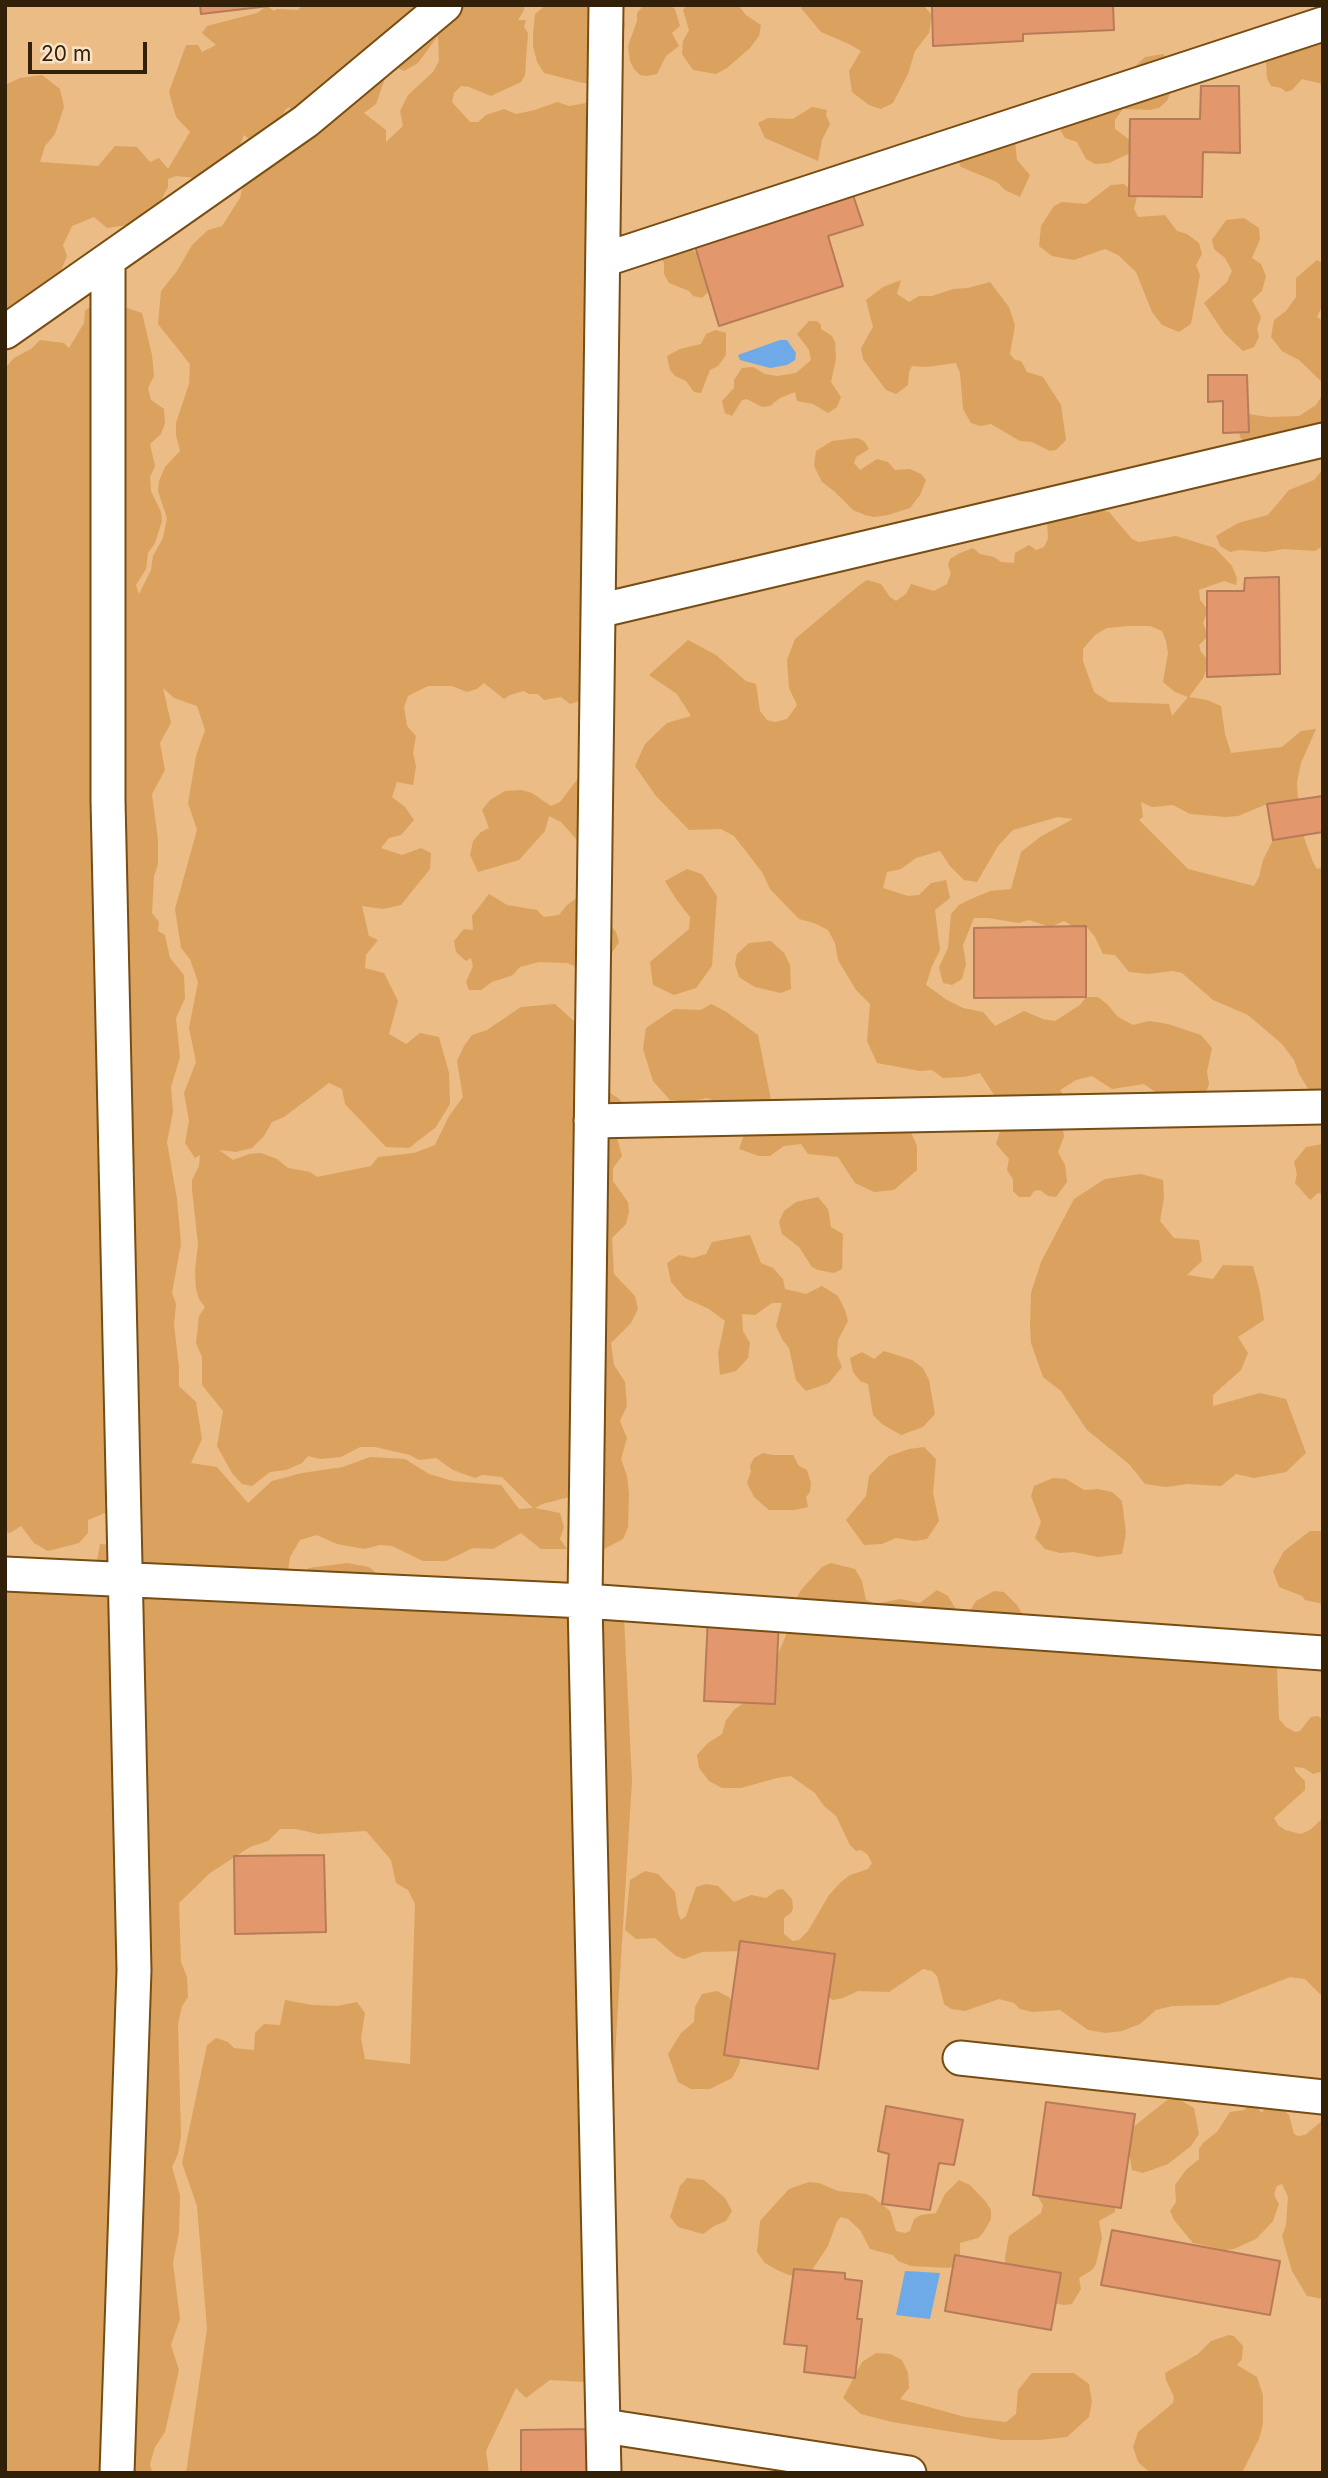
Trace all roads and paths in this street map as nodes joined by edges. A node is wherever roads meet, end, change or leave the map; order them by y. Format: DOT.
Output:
graph roads {
  1 [pos="444,5"];
  2 [pos="606,5"];
  3 [pos="1323,24"];
  4 [pos="108,260"];
  5 [pos="603,260"];
  6 [pos="5,332"];
  7 [pos="1323,440"];
  8 [pos="598,611"];
  9 [pos="1323,1107"];
  10 [pos="591,1121"];
  11 [pos="5,1574"];
  12 [pos="125,1580"];
  13 [pos="585,1601"];
  14 [pos="1323,1653"];
  15 [pos="960,2058"];
  16 [pos="1323,2097"];
  17 [pos="604,2426"];
  18 [pos="117,2473"];
  19 [pos="604,2473"];
  20 [pos="909,2473"];
  1 -- 4 [label="street"];
  2 -- 5 [label="street"];
  3 -- 5 [label="street"];
  4 -- 6 [label="street"];
  4 -- 12 [label="street"];
  5 -- 8 [label="street"];
  7 -- 8 [label="street"];
  8 -- 10 [label="street"];
  9 -- 10 [label="street"];
  10 -- 13 [label="street"];
  11 -- 12 [label="street"];
  12 -- 13 [label="street"];
  12 -- 18 [label="street"];
  13 -- 14 [label="street"];
  13 -- 17 [label="street"];
  15 -- 16 [label="street"];
  17 -- 19 [label="street"];
  17 -- 20 [label="street"];
}
